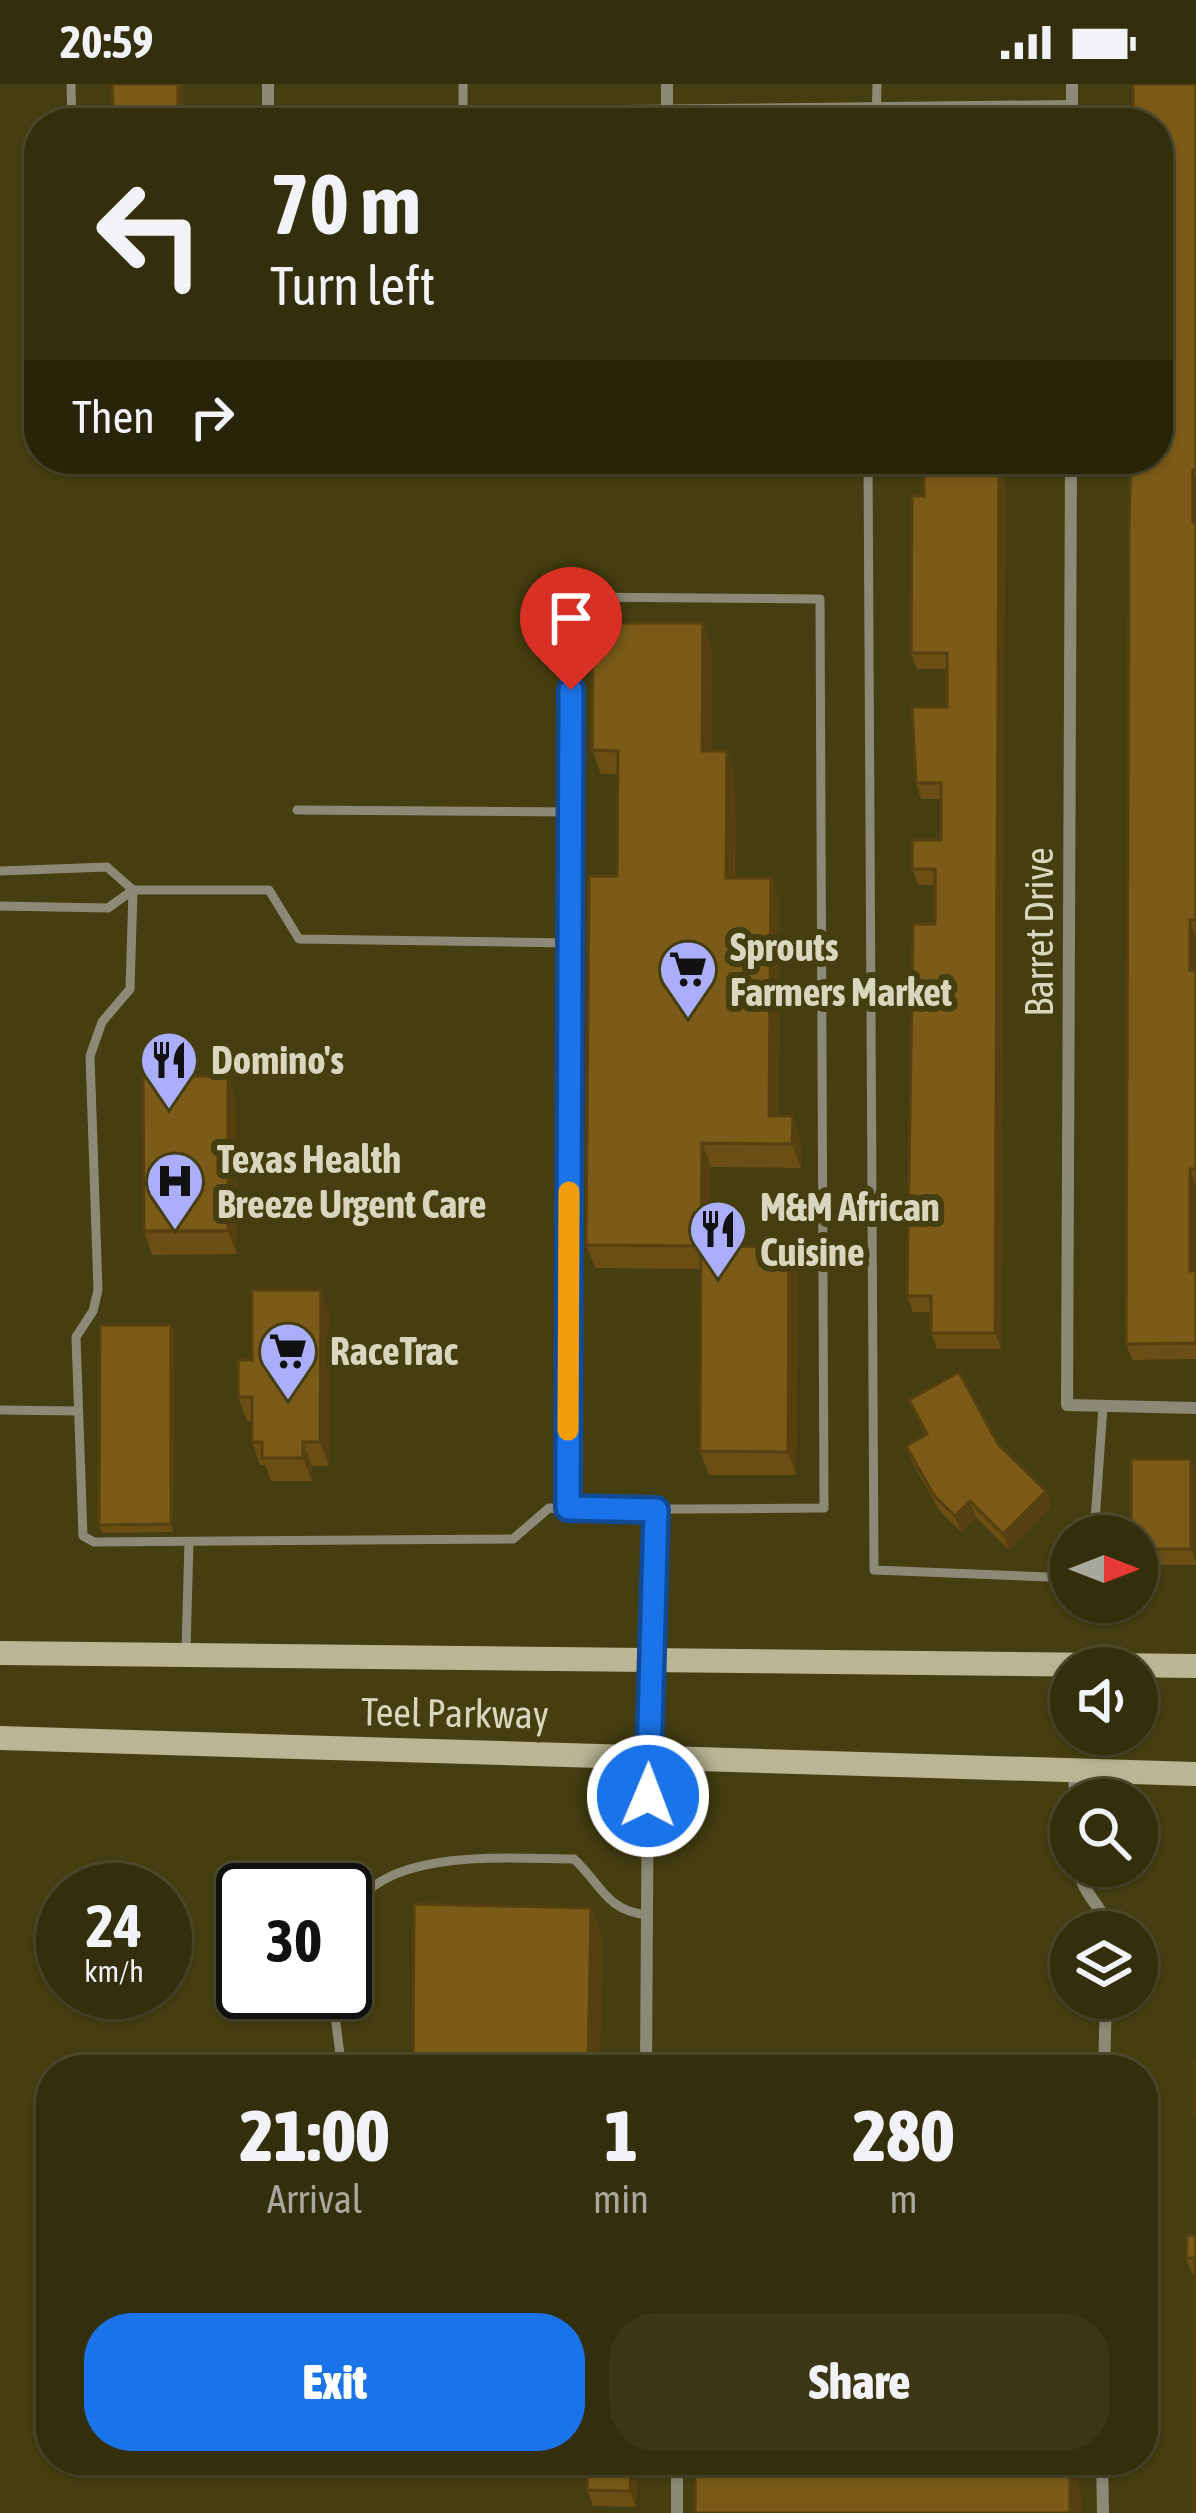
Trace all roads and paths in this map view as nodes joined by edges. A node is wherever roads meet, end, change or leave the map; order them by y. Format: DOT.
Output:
graph roads {
  1 [pos="1072,84"];
  2 [pos="1072,106"];
  3 [pos="1033,108"];
  4 [pos="868,474"];
  5 [pos="1071,474"];
  6 [pos="297,810"];
  7 [pos="570,812"];
  8 [pos="0,872"];
  9 [pos="133,890"];
  10 [pos="0,906"];
  11 [pos="571,943"];
  12 [pos="1103,1406"];
  13 [pos="1196,1408"];
  14 [pos="0,1410"];
  15 [pos="77,1411"];
  16 [pos="568,1508"];
  17 [pos="656,1510"];
  18 [pos="1095,1515"];
  19 [pos="188,1542"];
  20 [pos="1050,1577"];
  21 [pos="0,1653"];
  22 [pos="186,1656"];
  23 [pos="654,1660"];
  24 [pos="1196,1666"];
  25 [pos="0,1738"];
  26 [pos="648,1754"];
  27 [pos="1074,1772"];
  28 [pos="1196,1774"];
  29 [pos="1074,1779"];
  30 [pos="372,1887"];
  31 [pos="1080,1887"];
  32 [pos="1099,1911"];
  33 [pos="647,1915"];
  34 [pos="335,2019"];
  35 [pos="1105,2019"];
  36 [pos="340,2055"];
  37 [pos="646,2055"];
  38 [pos="1104,2055"];
  39 [pos="677,2475"];
  40 [pos="1102,2475"];
  41 [pos="676,2513"];
  42 [pos="1102,2513"];
  1 -- 2 [label="street"];
  2 -- 3 [label="street"];
  4 -- 20 [label="lane"];
  5 -- 12 [label="street, Barret Drive"];
  6 -- 7 [label="lane"];
  7 -- 11 [label="lane"];
  7 -- 17 [label="lane"];
  8 -- 9 [label="lane"];
  9 -- 10 [label="lane"];
  9 -- 11 [label="lane"];
  9 -- 15 [label="lane"];
  11 -- 16 [label="lane"];
  12 -- 13 [label="street"];
  12 -- 18 [label="lane"];
  14 -- 15 [label="lane"];
  15 -- 19 [label="lane"];
  16 -- 17 [label="lane"];
  16 -- 19 [label="lane"];
  17 -- 23 [label="lane"];
  19 -- 22 [label="lane"];
  21 -- 22 [label="main road, Teel Parkway"];
  22 -- 23 [label="main road, Teel Parkway"];
  23 -- 24 [label="main road, Teel Parkway"];
  23 -- 26 [label="main road"];
  25 -- 26 [label="main road, Teel Parkway"];
  26 -- 27 [label="main road, Teel Parkway"];
  26 -- 33 [label="street"];
  27 -- 28 [label="main road, Teel Parkway"];
  27 -- 29 [label="street"];
  30 -- 33 [label="lane"];
  31 -- 32 [label="street"];
  33 -- 37 [label="street"];
  34 -- 36 [label="lane"];
  35 -- 38 [label="street"];
  39 -- 41 [label="street"];
  40 -- 42 [label="street"];
}
